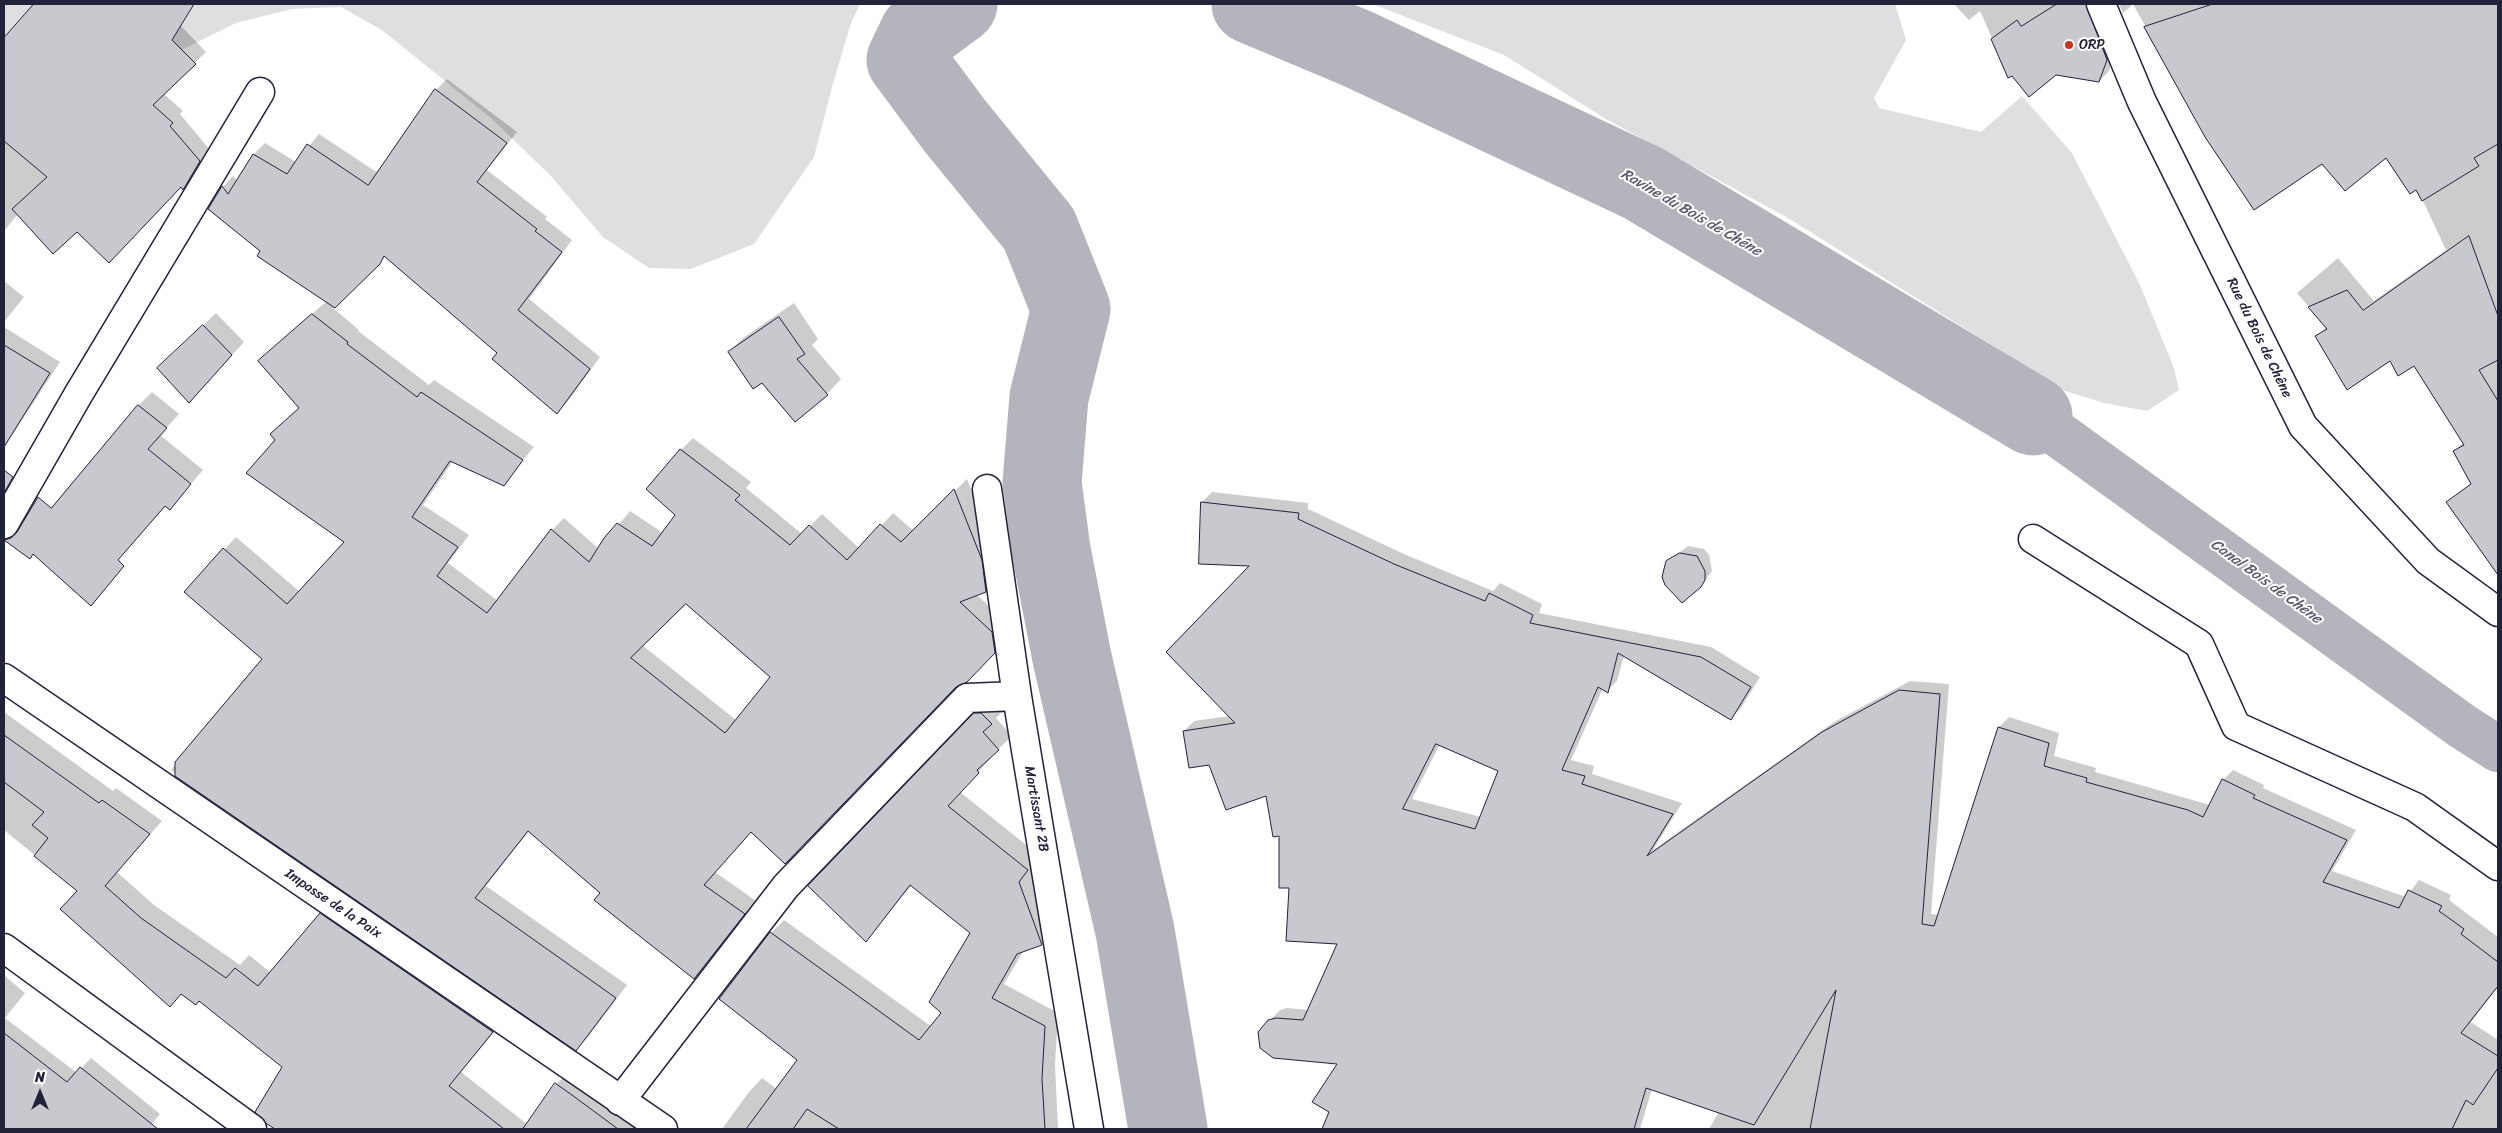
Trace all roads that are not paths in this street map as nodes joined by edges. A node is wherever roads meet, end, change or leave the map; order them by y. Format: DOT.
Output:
graph roads {
  1 [pos="2101,4"];
  2 [pos="260,92"];
  3 [pos="987,488"];
  4 [pos="4,524"];
  5 [pos="2033,539"];
  6 [pos="2498,612"];
  7 [pos="4,678"];
  8 [pos="1016,696"];
  9 [pos="2498,866"];
  10 [pos="4,948"];
  11 [pos="620,1101"];
  12 [pos="252,1129"];
  13 [pos="663,1129"];
  14 [pos="1090,1129"];
  1 -- 6 [label="street, Rue du Bois de Chêne"];
  2 -- 4 [label="street"];
  3 -- 8 [label="street, Martissant 2B"];
  5 -- 9 [label="street"];
  7 -- 11 [label="street, Impasse de la Paix"];
  8 -- 11 [label="street"];
  8 -- 14 [label="street, Martissant 2B"];
  10 -- 12 [label="street"];
  11 -- 13 [label="street, Impasse de la Paix"];
}
